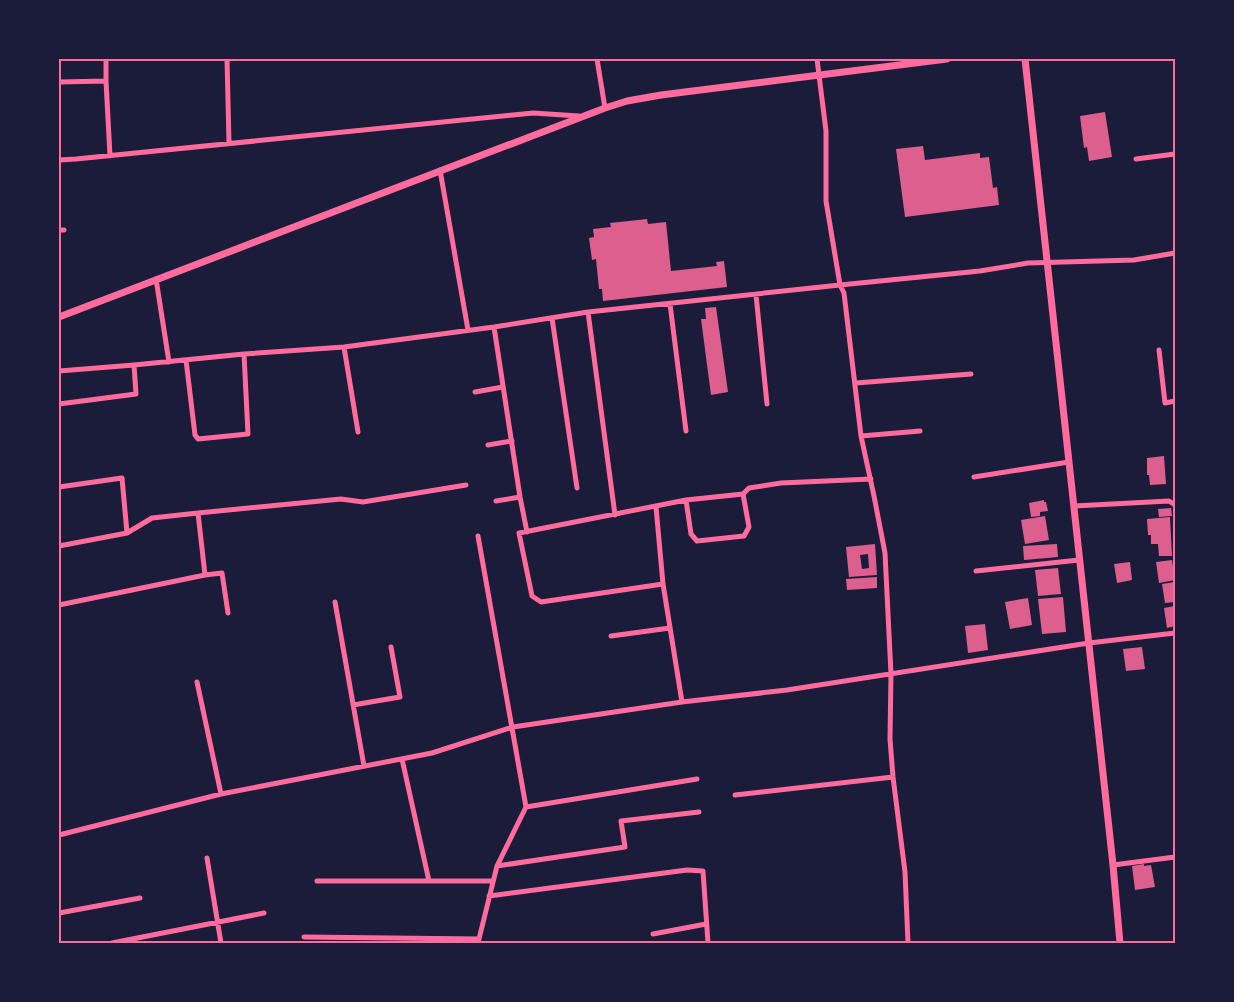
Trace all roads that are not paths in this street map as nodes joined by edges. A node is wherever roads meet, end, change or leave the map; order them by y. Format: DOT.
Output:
graph roads {
  1 [pos="106,59"];
  2 [pos="227,59"];
  3 [pos="597,59"];
  4 [pos="817,59"];
  5 [pos="947,59"];
  6 [pos="1025,59"];
  7 [pos="819,75"];
  8 [pos="106,81"];
  9 [pos="59,82"];
  10 [pos="605,108"];
  11 [pos="582,117"];
  12 [pos="229,143"];
  13 [pos="1175,154"];
  14 [pos="110,156"];
  15 [pos="1136,159"];
  16 [pos="59,160"];
  17 [pos="440,170"];
  18 [pos="1175,253"];
  19 [pos="1047,263"];
  20 [pos="156,279"];
  21 [pos="840,285"];
  22 [pos="756,295"];
  23 [pos="670,304"];
  24 [pos="588,312"];
  25 [pos="59,317"];
  26 [pos="552,318"];
  27 [pos="494,327"];
  28 [pos="468,330"];
  29 [pos="344,347"];
  30 [pos="1159,350"];
  31 [pos="244,354"];
  32 [pos="186,360"];
  33 [pos="169,362"];
  34 [pos="134,365"];
  35 [pos="59,371"];
  36 [pos="971,374"];
  37 [pos="856,382"];
  38 [pos="503,387"];
  39 [pos="475,392"];
  40 [pos="1175,401"];
  41 [pos="59,404"];
  42 [pos="767,404"];
  43 [pos="686,431"];
  44 [pos="920,431"];
  45 [pos="358,432"];
  46 [pos="861,436"];
  47 [pos="512,441"];
  48 [pos="488,445"];
  49 [pos="1069,462"];
  50 [pos="974,477"];
  51 [pos="870,479"];
  52 [pos="466,485"];
  53 [pos="59,487"];
  54 [pos="577,488"];
  55 [pos="743,494"];
  56 [pos="520,497"];
  57 [pos="686,500"];
  58 [pos="496,501"];
  59 [pos="1175,505"];
  60 [pos="656,506"];
  61 [pos="1074,506"];
  62 [pos="198,513"];
  63 [pos="615,514"];
  64 [pos="527,532"];
  65 [pos="127,533"];
  66 [pos="478,536"];
  67 [pos="59,546"];
  68 [pos="1080,560"];
  69 [pos="976,572"];
  70 [pos="205,575"];
  71 [pos="663,584"];
  72 [pos="335,602"];
  73 [pos="59,605"];
  74 [pos="228,613"];
  75 [pos="670,628"];
  76 [pos="1175,633"];
  77 [pos="611,636"];
  78 [pos="1089,643"];
  79 [pos="391,647"];
  80 [pos="891,674"];
  81 [pos="197,682"];
  82 [pos="682,702"];
  83 [pos="353,705"];
  84 [pos="513,727"];
  85 [pos="402,759"];
  86 [pos="364,766"];
  87 [pos="893,777"];
  88 [pos="696,779"];
  89 [pos="221,794"];
  90 [pos="735,796"];
  91 [pos="526,807"];
  92 [pos="699,812"];
  93 [pos="59,835"];
  94 [pos="1175,857"];
  95 [pos="207,858"];
  96 [pos="1113,865"];
  97 [pos="497,866"];
  98 [pos="317,881"];
  99 [pos="429,881"];
  100 [pos="492,881"];
  101 [pos="489,896"];
  102 [pos="140,898"];
  103 [pos="264,913"];
  104 [pos="59,914"];
  105 [pos="217,922"];
  106 [pos="706,924"];
  107 [pos="653,934"];
  108 [pos="304,937"];
  109 [pos="479,941"];
  110 [pos="112,943"];
  111 [pos="221,943"];
  112 [pos="708,943"];
  113 [pos="908,943"];
  114 [pos="1120,943"];
  1 -- 8 [label="street"];
  2 -- 12 [label="street"];
  3 -- 10 [label="street"];
  4 -- 7 [label="street"];
  5 -- 7 [label="street"];
  6 -- 19 [label="street"];
  7 -- 10 [label="street"];
  7 -- 21 [label="street"];
  8 -- 9 [label="street"];
  8 -- 14 [label="street"];
  10 -- 11 [label="street"];
  11 -- 12 [label="street"];
  11 -- 17 [label="street"];
  12 -- 14 [label="street"];
  13 -- 15 [label="street"];
  14 -- 16 [label="street"];
  17 -- 20 [label="street"];
  17 -- 28 [label="street"];
  18 -- 19 [label="street"];
  19 -- 21 [label="street"];
  19 -- 49 [label="street"];
  20 -- 25 [label="street"];
  20 -- 33 [label="street"];
  21 -- 22 [label="street"];
  21 -- 37 [label="street"];
  22 -- 23 [label="street"];
  22 -- 42 [label="street"];
  23 -- 24 [label="street"];
  23 -- 43 [label="street"];
  24 -- 26 [label="street"];
  24 -- 63 [label="street"];
  26 -- 27 [label="street"];
  26 -- 54 [label="street"];
  27 -- 28 [label="street"];
  27 -- 38 [label="street"];
  28 -- 29 [label="street"];
  29 -- 31 [label="street"];
  29 -- 45 [label="street"];
  30 -- 40 [label="street"];
  31 -- 32 [label="street"];
  31 -- 32 [label="street"];
  32 -- 33 [label="street"];
  33 -- 34 [label="street"];
  34 -- 35 [label="street"];
  34 -- 41 [label="street"];
  36 -- 37 [label="street"];
  37 -- 46 [label="street"];
  38 -- 39 [label="street"];
  38 -- 47 [label="street"];
  44 -- 46 [label="street"];
  46 -- 51 [label="street"];
  47 -- 48 [label="street"];
  47 -- 56 [label="street"];
  49 -- 50 [label="street"];
  49 -- 61 [label="street"];
  51 -- 55 [label="street"];
  51 -- 80 [label="street"];
  52 -- 62 [label="street"];
  53 -- 65 [label="street"];
  55 -- 57 [label="street"];
  55 -- 57 [label="street"];
  56 -- 58 [label="street"];
  56 -- 64 [label="street"];
  57 -- 60 [label="street"];
  59 -- 61 [label="street"];
  60 -- 63 [label="street"];
  60 -- 71 [label="street"];
  61 -- 68 [label="street"];
  62 -- 65 [label="street"];
  62 -- 70 [label="street"];
  63 -- 64 [label="street"];
  64 -- 71 [label="street"];
  65 -- 67 [label="street"];
  66 -- 84 [label="street"];
  68 -- 69 [label="street"];
  68 -- 78 [label="street"];
  70 -- 73 [label="street"];
  70 -- 74 [label="street"];
  71 -- 75 [label="street"];
  72 -- 83 [label="street"];
  75 -- 77 [label="street"];
  75 -- 82 [label="street"];
  76 -- 78 [label="street"];
  78 -- 80 [label="street"];
  78 -- 96 [label="street"];
  79 -- 83 [label="street"];
  80 -- 82 [label="street"];
  80 -- 87 [label="street"];
  81 -- 89 [label="street"];
  82 -- 84 [label="street"];
  83 -- 86 [label="street"];
  84 -- 85 [label="street"];
  84 -- 91 [label="street"];
  85 -- 86 [label="street"];
  85 -- 99 [label="street"];
  86 -- 89 [label="street"];
  87 -- 90 [label="street"];
  87 -- 113 [label="street"];
  88 -- 91 [label="street"];
  89 -- 93 [label="street"];
  91 -- 97 [label="street"];
  92 -- 97 [label="street"];
  94 -- 96 [label="street"];
  95 -- 105 [label="street"];
  96 -- 114 [label="street"];
  97 -- 100 [label="street"];
  98 -- 99 [label="street"];
  99 -- 100 [label="street"];
  100 -- 101 [label="street"];
  101 -- 106 [label="street"];
  101 -- 109 [label="street"];
  102 -- 104 [label="street"];
  103 -- 105 [label="street"];
  105 -- 110 [label="street"];
  105 -- 111 [label="street"];
  106 -- 107 [label="street"];
  106 -- 112 [label="street"];
  108 -- 109 [label="street"];
}
